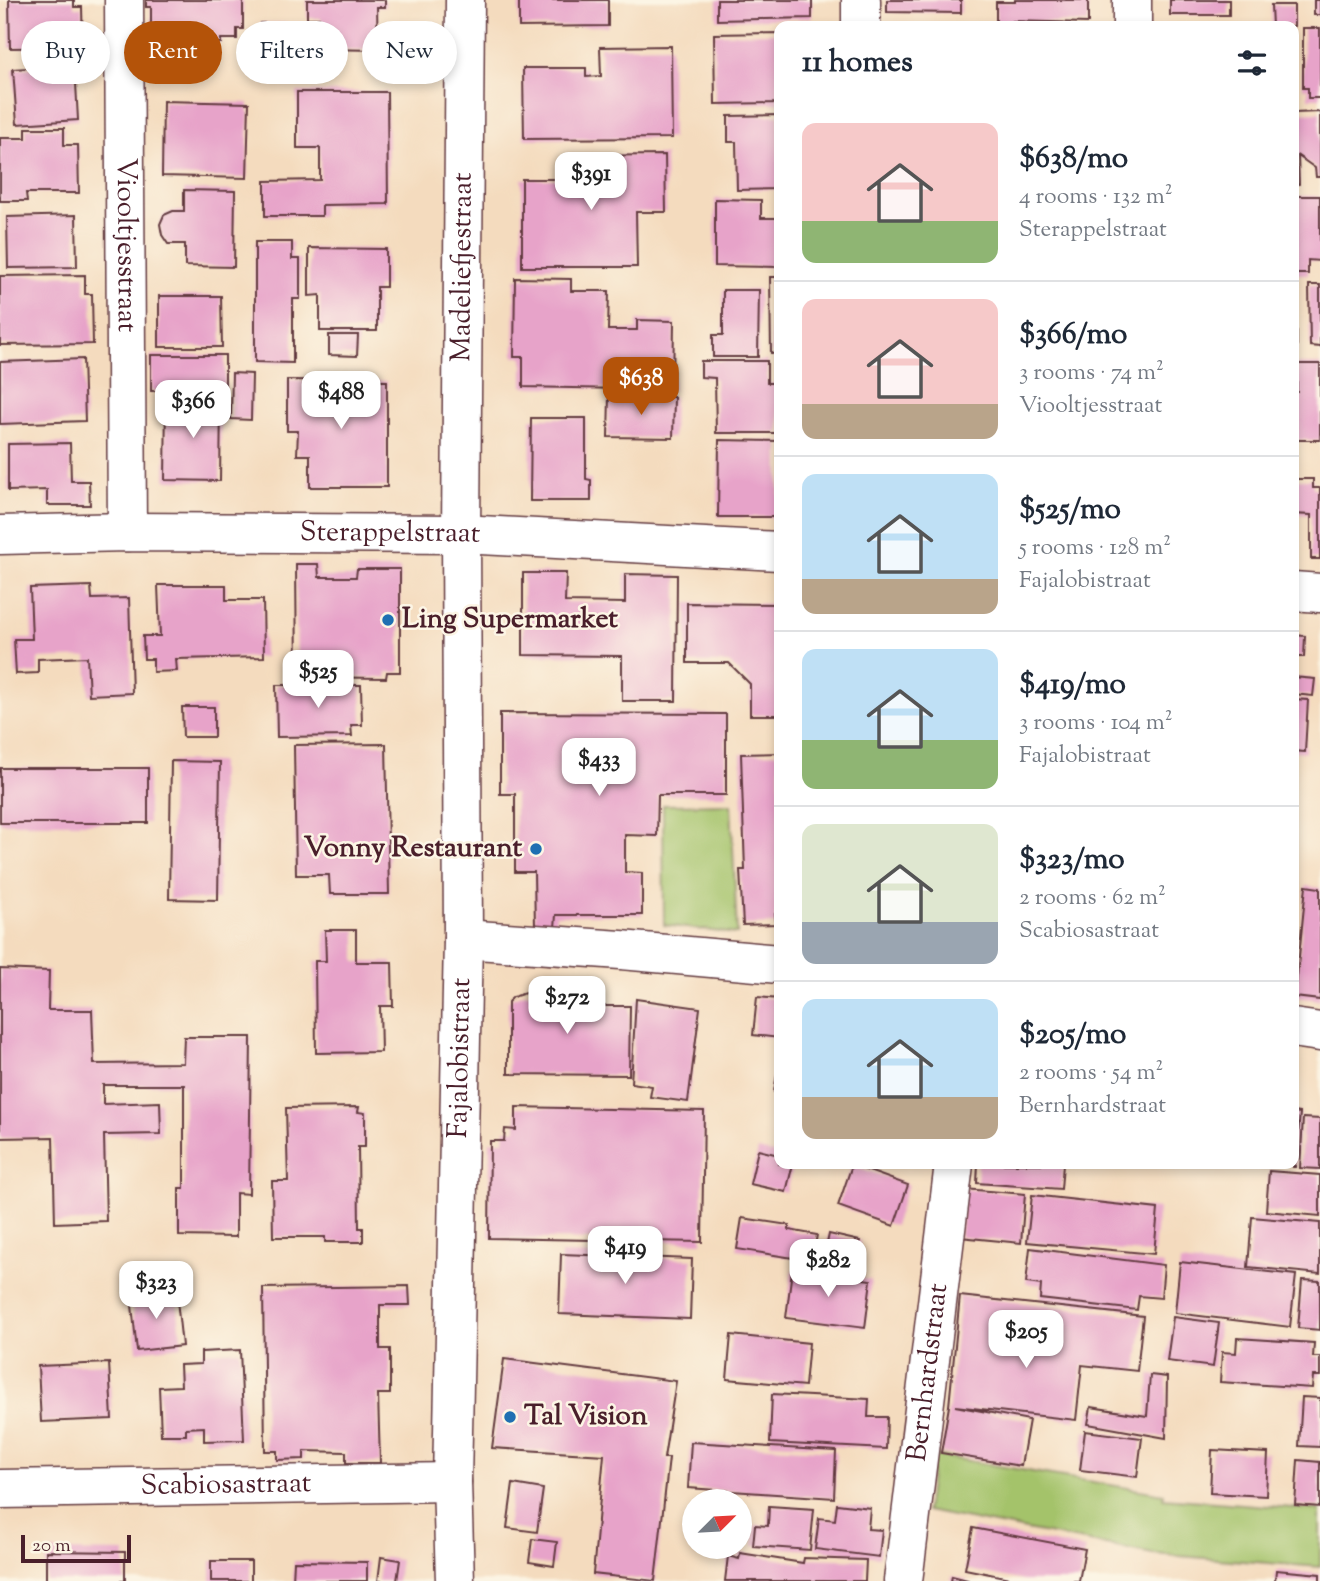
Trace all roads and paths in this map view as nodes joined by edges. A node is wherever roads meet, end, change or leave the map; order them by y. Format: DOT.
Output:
graph roads {
  1 [pos="124,0"];
  2 [pos="465,0"];
  3 [pos="861,0"];
  4 [pos="1132,0"];
  5 [pos="861,21"];
  6 [pos="1132,21"];
  7 [pos="127,532"];
  8 [pos="461,534"];
  9 [pos="0,535"];
  10 [pos="774,551"];
  11 [pos="1299,591"];
  12 [pos="1320,593"];
  13 [pos="463,939"];
  14 [pos="774,964"];
  15 [pos="1299,1029"];
  16 [pos="1320,1032"];
  17 [pos="953,1169"];
  18 [pos="452,1482"];
  19 [pos="0,1489"];
  20 [pos="455,1581"];
  21 [pos="904,1581"];
  1 -- 7 [label="street, Viooltjesstraat"];
  2 -- 8 [label="street, Madeliefjestraat"];
  3 -- 5 [label="street"];
  4 -- 6 [label="street"];
  7 -- 8 [label="street, Sterappelstraat"];
  7 -- 9 [label="street, Sterappelstraat"];
  8 -- 10 [label="street, Sterappelstraat"];
  8 -- 13 [label="street, Fajalobistraat"];
  11 -- 12 [label="street"];
  13 -- 14 [label="street"];
  13 -- 18 [label="street, Fajalobistraat"];
  15 -- 16 [label="street"];
  17 -- 21 [label="street, Bernhardstraat"];
  18 -- 19 [label="street, Scabiosastraat"];
  18 -- 20 [label="street, Fajalobistraat"];
}
